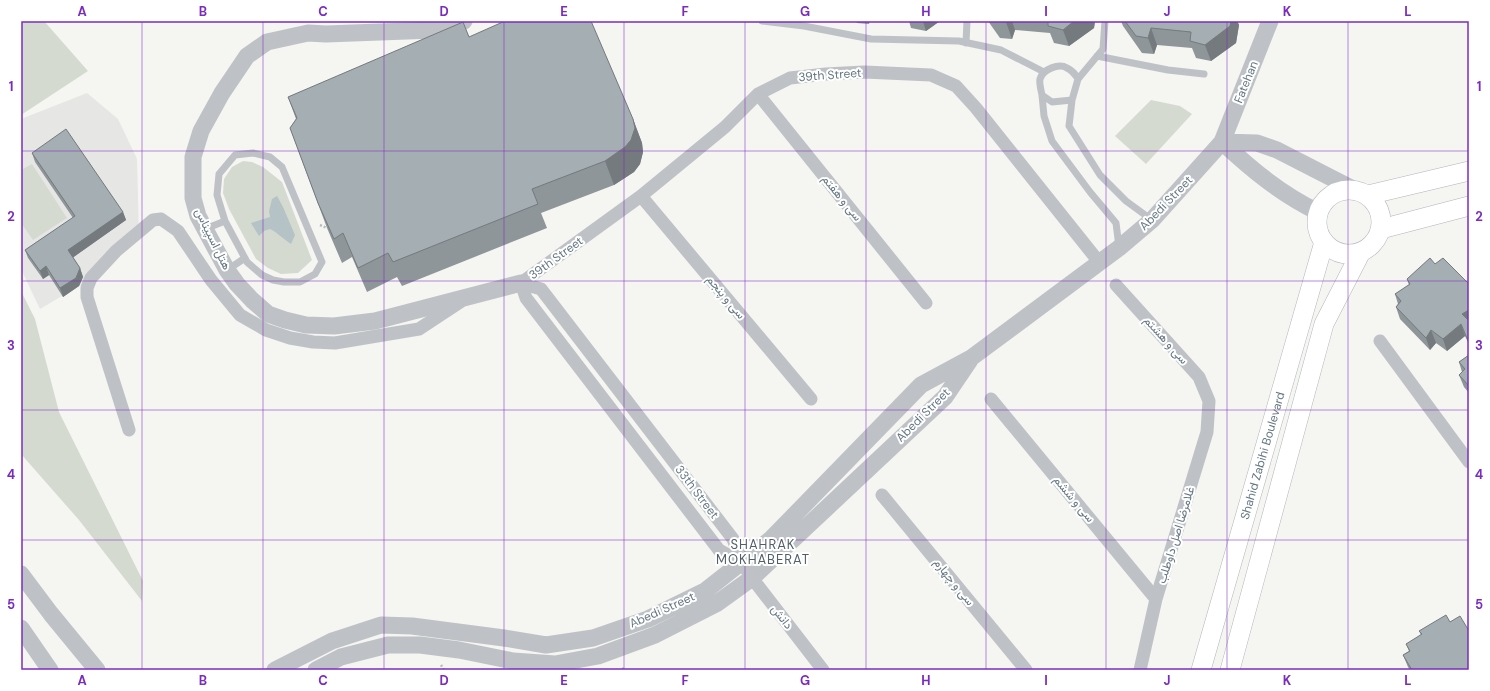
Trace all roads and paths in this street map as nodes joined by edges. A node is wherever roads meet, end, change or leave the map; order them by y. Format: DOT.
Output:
graph roads {
  1 [pos="464,21"];
  2 [pos="762,21"];
  3 [pos="967,21"];
  4 [pos="1105,21"];
  5 [pos="1270,21"];
  6 [pos="804,24"];
  7 [pos="966,43"];
  8 [pos="1097,56"];
  9 [pos="1044,72"];
  10 [pos="1204,74"];
  11 [pos="1078,79"];
  12 [pos="758,94"];
  13 [pos="1042,95"];
  14 [pos="1072,100"];
  15 [pos="1222,142"];
  16 [pos="1469,171"];
  17 [pos="1361,192"];
  18 [pos="641,196"];
  19 [pos="1469,206"];
  20 [pos="1318,212"];
  21 [pos="1152,220"];
  22 [pos="225,221"];
  23 [pos="1381,228"];
  24 [pos="205,229"];
  25 [pos="1324,242"];
  26 [pos="1119,248"];
  27 [pos="1361,252"];
  28 [pos="245,258"];
  29 [pos="1099,262"];
  30 [pos="227,270"];
  31 [pos="521,283"];
  32 [pos="1116,285"];
  33 [pos="465,298"];
  34 [pos="926,303"];
  35 [pos="1380,341"];
  36 [pos="971,358"];
  37 [pos="811,399"];
  38 [pos="991,399"];
  39 [pos="1209,401"];
  40 [pos="129,430"];
  41 [pos="1469,462"];
  42 [pos="882,495"];
  43 [pos="742,563"];
  44 [pos="21,574"];
  45 [pos="752,578"];
  46 [pos="1156,599"];
  47 [pos="21,628"];
  48 [pos="440,664"];
  49 [pos="50,670"];
  50 [pos="97,670"];
  51 [pos="275,670"];
  52 [pos="316,670"];
  53 [pos="444,670"];
  54 [pos="823,670"];
  55 [pos="1026,670"];
  56 [pos="1140,670"];
  57 [pos="1201,670"];
  58 [pos="1230,670"];
  1 -- 24 [label="street, هتل اسپیناس"];
  2 -- 6 [label="lane"];
  3 -- 7 [label="lane"];
  4 -- 8 [label="lane"];
  5 -- 15 [label="street, Fatehan"];
  6 -- 7 [label="lane"];
  7 -- 9 [label="lane"];
  8 -- 10 [label="lane"];
  8 -- 11 [label="lane"];
  9 -- 11 [label="lane"];
  9 -- 13 [label="lane"];
  11 -- 14 [label="lane"];
  12 -- 18 [label="street, 39th Street"];
  12 -- 29 [label="street, 39th Street"];
  12 -- 34 [label="street, سی و هفتم"];
  13 -- 14 [label="lane"];
  13 -- 26 [label="lane"];
  14 -- 21 [label="lane"];
  15 -- 17 [label="street"];
  15 -- 20 [label="street"];
  15 -- 21 [label="street, Abedi Street"];
  16 -- 17 [label="main road"];
  17 -- 20 [label="main road"];
  17 -- 23 [label="main road"];
  18 -- 31 [label="street, 39th Street"];
  18 -- 37 [label="street, سی و پنجم"];
  19 -- 23 [label="main road"];
  20 -- 25 [label="main road"];
  21 -- 26 [label="street, Abedi Street"];
  22 -- 24 [label="lane"];
  22 -- 28 [label="lane"];
  22 -- 28 [label="lane"];
  23 -- 27 [label="main road"];
  24 -- 30 [label="street, هتل اسپیناس"];
  25 -- 27 [label="main road"];
  25 -- 57 [label="main road, Shahid Zabihi Boulevard"];
  26 -- 29 [label="street, Abedi Street"];
  27 -- 58 [label="main road, Shahid Zabihi Boulevard"];
  28 -- 30 [label="lane"];
  29 -- 36 [label="street, Abedi Street"];
  30 -- 33 [label="street, هتل اسپیناس"];
  31 -- 33 [label="street, هتل اسپیناس"];
  31 -- 43 [label="street, 33th Street"];
  31 -- 43 [label="street, 33th Street"];
  32 -- 39 [label="street, سی و هشتم"];
  33 -- 40 [label="street"];
  35 -- 41 [label="street"];
  36 -- 43 [label="street, Abedi Street"];
  36 -- 45 [label="street, Abedi Street"];
  38 -- 46 [label="street, سی و ششم"];
  39 -- 46 [label="street, غلامرضا اصل داوطلب"];
  42 -- 55 [label="street, سی و چهارم"];
  43 -- 45 [label="street, دانش"];
  43 -- 51 [label="street, Abedi Street"];
  44 -- 50 [label="street"];
  45 -- 52 [label="street, Abedi Street"];
  45 -- 54 [label="street, دانش"];
  46 -- 56 [label="street, غلامرضا اصل داوطلب"];
  47 -- 49 [label="street"];
  48 -- 53 [label="path"];
}
